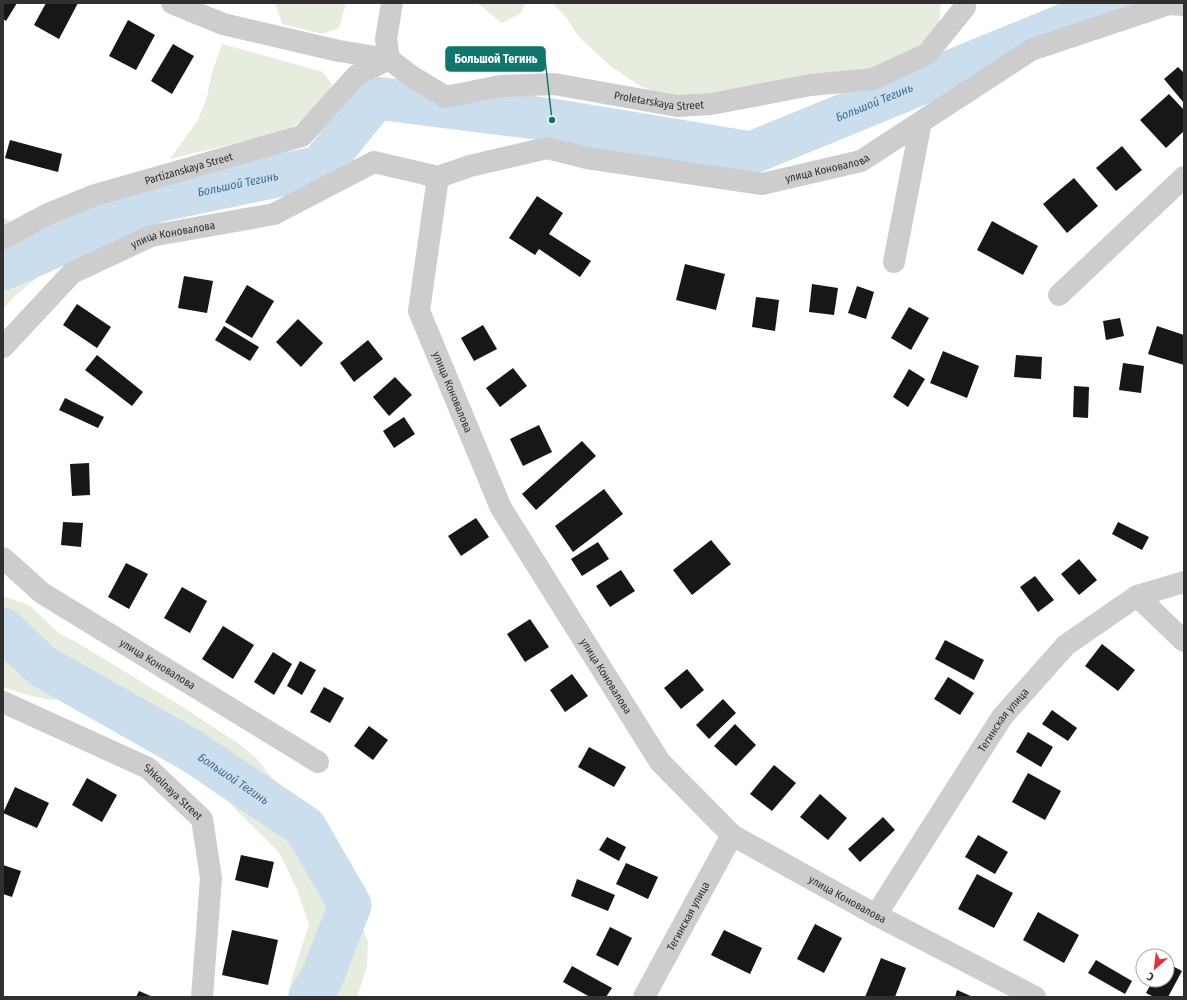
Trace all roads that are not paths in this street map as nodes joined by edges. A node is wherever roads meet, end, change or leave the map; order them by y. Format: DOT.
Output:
graph roads {
  1 [pos="172,3"];
  2 [pos="392,3"];
  3 [pos="970,4"];
  4 [pos="1184,5"];
  5 [pos="389,59"];
  6 [pos="921,122"];
  7 [pos="438,176"];
  8 [pos="1184,177"];
  9 [pos="3,238"];
  10 [pos="894,262"];
  11 [pos="1059,295"];
  12 [pos="3,347"];
  13 [pos="3,558"];
  14 [pos="1184,582"];
  15 [pos="1137,596"];
  16 [pos="1184,641"];
  17 [pos="3,702"];
  18 [pos="318,762"];
  19 [pos="732,835"];
  20 [pos="876,915"];
  21 [pos="202,997"];
  22 [pos="644,997"];
  23 [pos="1035,997"];
  1 -- 5 [label="street"];
  2 -- 5 [label="street"];
  3 -- 5 [label="street, Proletarskaya Street"];
  4 -- 6 [label="street, улица Коновалова"];
  5 -- 9 [label="street, Partizanskaya Street"];
  6 -- 7 [label="street, улица Коновалова"];
  6 -- 10 [label="street"];
  7 -- 12 [label="street, улица Коновалова"];
  7 -- 19 [label="street, улица Коновалова"];
  8 -- 11 [label="street"];
  13 -- 18 [label="street, улица Коновалова"];
  14 -- 15 [label="street, Тегинская улица"];
  15 -- 16 [label="street"];
  15 -- 20 [label="street, Тегинская улица"];
  17 -- 21 [label="street, Shkolnaya Street"];
  19 -- 20 [label="street, улица Коновалова"];
  19 -- 22 [label="street, Тегинская улица"];
  20 -- 23 [label="street, улица Коновалова"];
}
